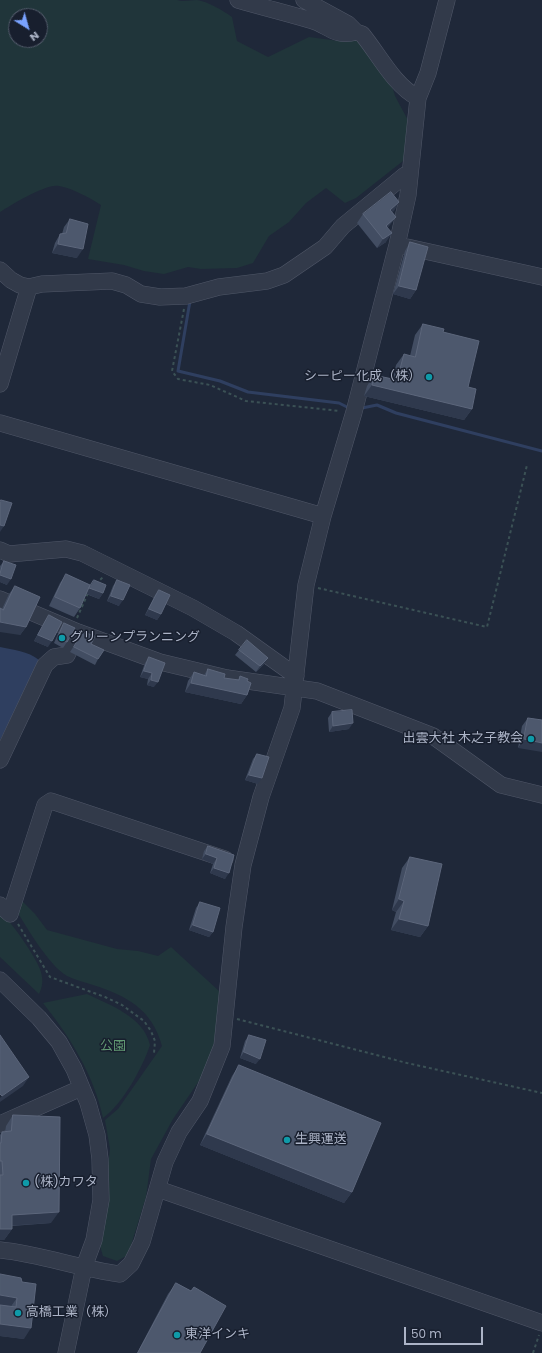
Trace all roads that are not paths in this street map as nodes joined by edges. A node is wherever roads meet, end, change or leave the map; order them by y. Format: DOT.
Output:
graph roads {
  1 [pos="238,0"];
  2 [pos="304,0"];
  3 [pos="447,0"];
  4 [pos="356,32"];
  5 [pos="418,98"];
  6 [pos="410,175"];
  7 [pos="397,245"];
  8 [pos="0,270"];
  9 [pos="542,276"];
  10 [pos="29,287"];
  11 [pos="0,384"];
  12 [pos="0,423"];
  13 [pos="323,516"];
  14 [pos="0,550"];
  15 [pos="0,599"];
  16 [pos="76,630"];
  17 [pos="296,681"];
  18 [pos="0,760"];
  19 [pos="542,795"];
  20 [pos="243,865"];
  21 [pos="5,909"];
  22 [pos="0,980"];
  23 [pos="81,1088"];
  24 [pos="0,1124"];
  25 [pos="158,1189"];
  26 [pos="0,1250"];
  27 [pos="84,1267"];
  28 [pos="541,1327"];
  29 [pos="66,1353"];
  1 -- 4 [label="street"];
  2 -- 4 [label="street"];
  3 -- 5 [label="street"];
  4 -- 5 [label="street"];
  5 -- 6 [label="street"];
  6 -- 7 [label="street"];
  6 -- 10 [label="street"];
  7 -- 9 [label="street"];
  7 -- 13 [label="street"];
  8 -- 10 [label="street"];
  10 -- 11 [label="street"];
  12 -- 13 [label="street"];
  13 -- 17 [label="street"];
  14 -- 17 [label="street"];
  15 -- 16 [label="street"];
  16 -- 17 [label="street"];
  16 -- 18 [label="street"];
  17 -- 19 [label="street"];
  17 -- 20 [label="street"];
  20 -- 21 [label="street"];
  20 -- 25 [label="street"];
  22 -- 23 [label="street"];
  23 -- 24 [label="street"];
  23 -- 27 [label="street"];
  25 -- 27 [label="street"];
  25 -- 28 [label="street"];
  26 -- 27 [label="street"];
  27 -- 29 [label="street"];
}
